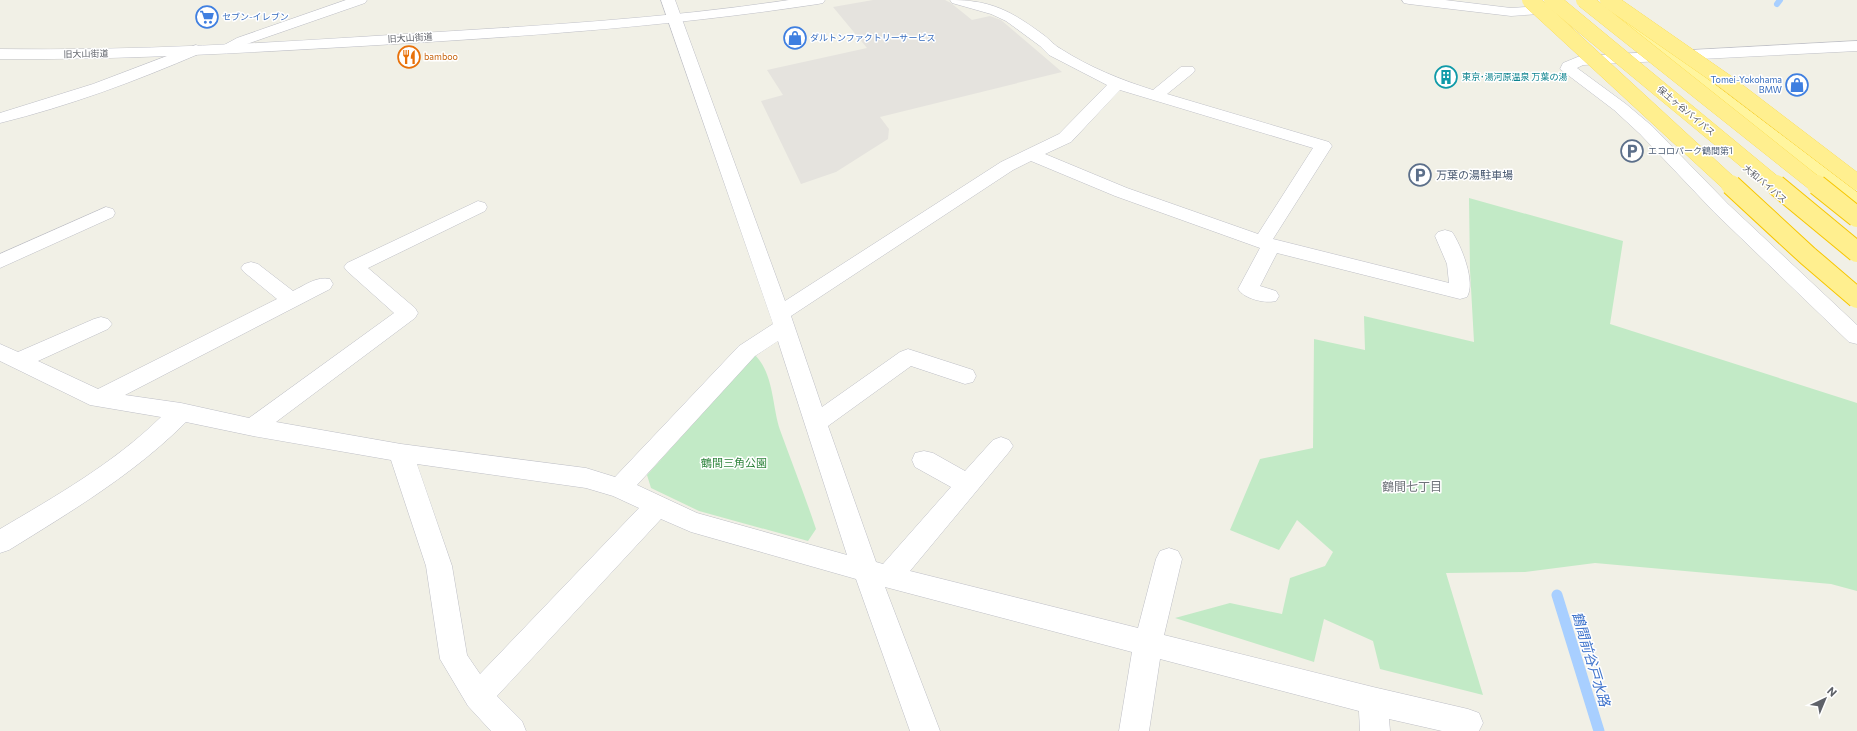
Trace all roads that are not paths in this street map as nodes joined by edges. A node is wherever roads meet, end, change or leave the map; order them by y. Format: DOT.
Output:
graph roads {
  1 [pos="360,0"];
  2 [pos="818,0"];
  3 [pos="957,0"];
  4 [pos="1409,0"];
  5 [pos="1530,0"];
  6 [pos="1584,0"];
  7 [pos="1595,0"];
  8 [pos="1608,0"];
  9 [pos="1550,3"];
  10 [pos="671,9"];
  11 [pos="1857,46"];
  12 [pos="229,48"];
  13 [pos="196,50"];
  14 [pos="0,54"];
  15 [pos="1669,56"];
  16 [pos="1615,59"];
  17 [pos="1187,70"];
  18 [pos="1117,84"];
  19 [pos="1156,96"];
  20 [pos="0,118"];
  21 [pos="1032,155"];
  22 [pos="1857,182"];
  23 [pos="1857,201"];
  24 [pos="478,207"];
  25 [pos="106,214"];
  26 [pos="1857,218"];
  27 [pos="1445,236"];
  28 [pos="1266,243"];
  29 [pos="1857,252"];
  30 [pos="1857,261"];
  31 [pos="0,262"];
  32 [pos="251,268"];
  33 [pos="323,284"];
  34 [pos="1269,296"];
  35 [pos="1857,298"];
  36 [pos="292,300"];
  37 [pos="781,321"];
  38 [pos="101,324"];
  39 [pos="1857,338"];
  40 [pos="9,357"];
  41 [pos="964,376"];
  42 [pos="98,399"];
  43 [pos="181,412"];
  44 [pos="815,422"];
  45 [pos="253,428"];
  46 [pos="1001,446"];
  47 [pos="401,453"];
  48 [pos="924,460"];
  49 [pos="968,485"];
  50 [pos="620,488"];
  51 [pos="657,506"];
  52 [pos="0,542"];
  53 [pos="1169,559"];
  54 [pos="877,574"];
  55 [pos="1148,643"];
  56 [pos="478,696"];
  57 [pos="1373,700"];
  58 [pos="1468,723"];
  59 [pos="511,731"];
  60 [pos="925,731"];
  61 [pos="1134,731"];
  62 [pos="1375,731"];
  1 -- 12 [label="street"];
  2 -- 10 [label="street, 旧大山街道"];
  3 -- 18 [label="street"];
  4 -- 9 [label="street"];
  5 -- 35 [label="highway, bridge"];
  6 -- 26 [label="highway, bridge"];
  7 -- 15 [label="highway"];
  8 -- 22 [label="highway, bridge"];
  9 -- 16 [label="highway, 大和バイパス"];
  9 -- 29 [label="highway, 保土ヶ谷バイパス, bridge"];
  10 -- 12 [label="street, 旧大山街道"];
  10 -- 37 [label="street"];
  11 -- 15 [label="street"];
  12 -- 13 [label="street, 旧大山街道"];
  13 -- 14 [label="street, 旧大山街道"];
  13 -- 20 [label="street"];
  15 -- 16 [label="street"];
  15 -- 23 [label="highway"];
  16 -- 30 [label="highway, 大和バイパス"];
  16 -- 39 [label="street"];
  17 -- 19 [label="street"];
  18 -- 19 [label="street"];
  18 -- 21 [label="street"];
  19 -- 28 [label="street"];
  21 -- 28 [label="street"];
  21 -- 37 [label="street"];
  24 -- 45 [label="street"];
  25 -- 31 [label="street"];
  27 -- 28 [label="street"];
  28 -- 34 [label="street"];
  32 -- 36 [label="street"];
  33 -- 36 [label="street"];
  36 -- 42 [label="street"];
  37 -- 44 [label="street"];
  37 -- 50 [label="street"];
  38 -- 40 [label="street"];
  40 -- 42 [label="street"];
  41 -- 44 [label="street"];
  42 -- 43 [label="street"];
  43 -- 45 [label="street"];
  43 -- 52 [label="street"];
  44 -- 54 [label="street"];
  45 -- 47 [label="street"];
  46 -- 49 [label="street"];
  47 -- 50 [label="street"];
  47 -- 56 [label="street"];
  48 -- 49 [label="street"];
  49 -- 54 [label="street"];
  50 -- 51 [label="street"];
  51 -- 54 [label="street"];
  51 -- 56 [label="street"];
  53 -- 55 [label="street"];
  54 -- 55 [label="street"];
  54 -- 60 [label="street"];
  55 -- 57 [label="street"];
  55 -- 61 [label="street"];
  56 -- 59 [label="street"];
  57 -- 58 [label="street"];
  57 -- 62 [label="street"];
}
